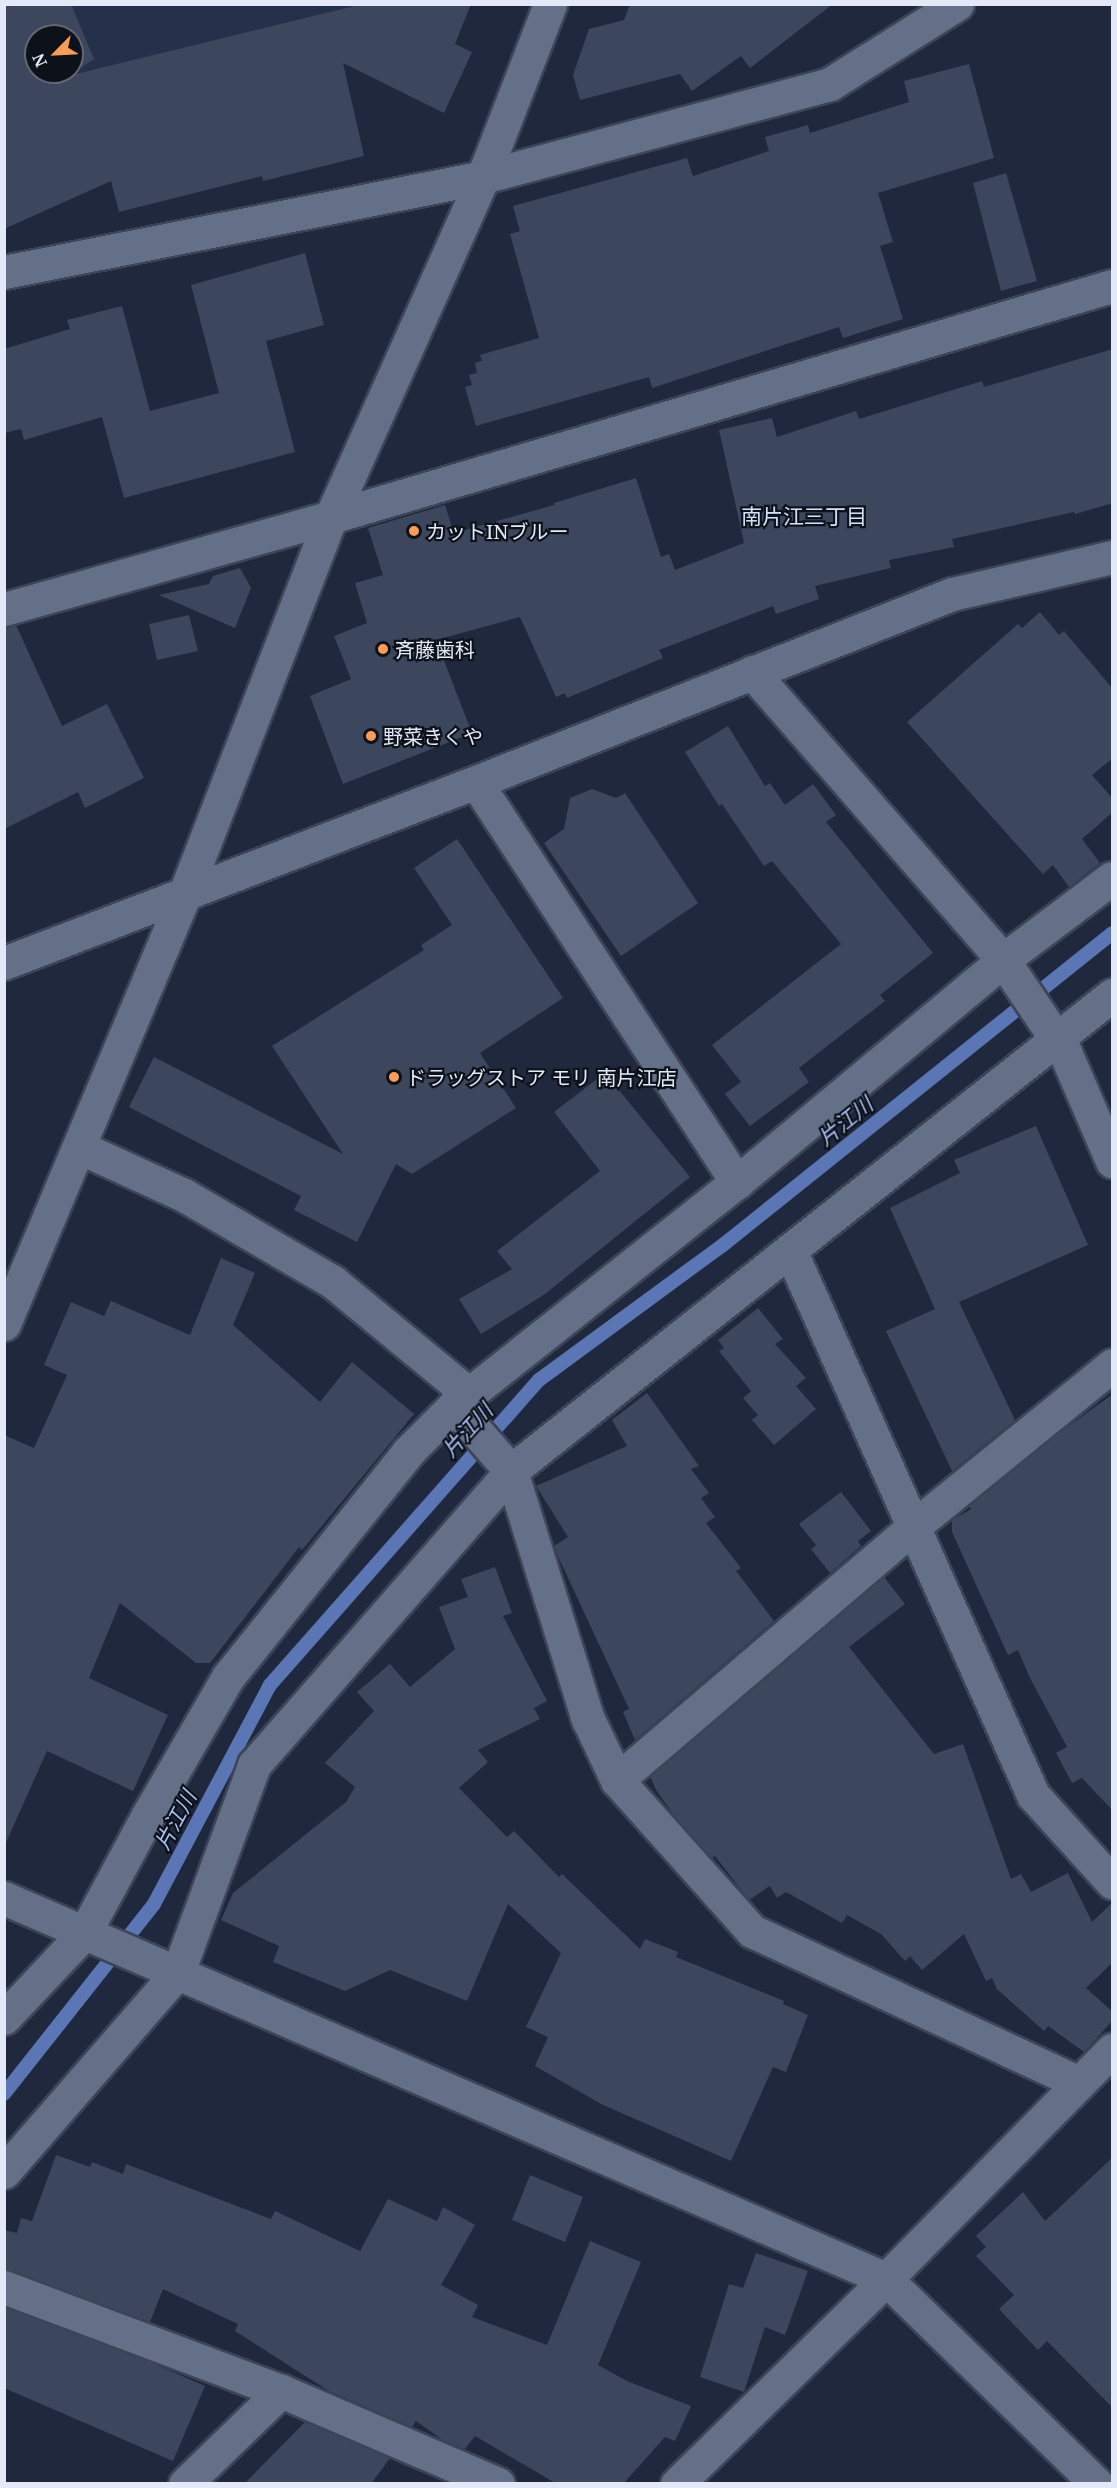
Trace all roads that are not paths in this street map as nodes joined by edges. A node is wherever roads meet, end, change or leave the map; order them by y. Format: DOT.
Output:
graph roads {
  1 [pos="550,4"];
  2 [pos="957,4"];
  3 [pos="483,177"];
  4 [pos="4,272"];
  5 [pos="1113,286"];
  6 [pos="331,517"];
  7 [pos="1113,557"];
  8 [pos="4,609"];
  9 [pos="752,672"];
  10 [pos="476,782"];
  11 [pos="1113,878"];
  12 [pos="185,893"];
  13 [pos="1003,960"];
  14 [pos="4,963"];
  15 [pos="1113,995"];
  16 [pos="1057,1040"];
  17 [pos="79,1147"];
  18 [pos="1113,1161"];
  19 [pos="737,1182"];
  20 [pos="790,1250"];
  21 [pos="4,1324"];
  22 [pos="1113,1365"];
  23 [pos="462,1400"];
  24 [pos="511,1471"];
  25 [pos="913,1527"];
  26 [pos="617,1780"];
  27 [pos="1113,1882"];
  28 [pos="4,1898"];
  29 [pos="85,1932"];
  30 [pos="178,1972"];
  31 [pos="4,2018"];
  32 [pos="1113,2050"];
  33 [pos="1078,2082"];
  34 [pos="4,2172"];
  35 [pos="886,2278"];
  36 [pos="4,2287"];
  37 [pos="281,2391"];
  38 [pos="185,2484"];
  39 [pos="498,2484"];
  40 [pos="677,2484"];
  41 [pos="1097,2484"];
  1 -- 3 [label="street"];
  2 -- 3 [label="street"];
  3 -- 4 [label="street"];
  3 -- 6 [label="street"];
  5 -- 6 [label="street"];
  6 -- 8 [label="street"];
  6 -- 12 [label="street"];
  7 -- 9 [label="street"];
  9 -- 10 [label="street"];
  9 -- 13 [label="street"];
  10 -- 12 [label="street"];
  10 -- 19 [label="street"];
  11 -- 13 [label="street"];
  12 -- 14 [label="street"];
  12 -- 17 [label="street"];
  13 -- 16 [label="street"];
  13 -- 19 [label="street"];
  15 -- 16 [label="street"];
  16 -- 18 [label="street"];
  16 -- 20 [label="street"];
  17 -- 21 [label="street"];
  17 -- 23 [label="street"];
  19 -- 23 [label="street"];
  20 -- 24 [label="street"];
  20 -- 25 [label="street"];
  22 -- 25 [label="street"];
  23 -- 24 [label="street"];
  23 -- 29 [label="street"];
  24 -- 26 [label="street"];
  24 -- 30 [label="street"];
  25 -- 26 [label="street"];
  25 -- 27 [label="street"];
  26 -- 33 [label="street"];
  28 -- 29 [label="street"];
  29 -- 30 [label="street"];
  29 -- 31 [label="street"];
  30 -- 34 [label="street"];
  30 -- 35 [label="street"];
  32 -- 33 [label="street"];
  33 -- 35 [label="street"];
  35 -- 40 [label="street"];
  35 -- 41 [label="street"];
  36 -- 37 [label="street"];
  37 -- 38 [label="street"];
  37 -- 39 [label="street"];
}
